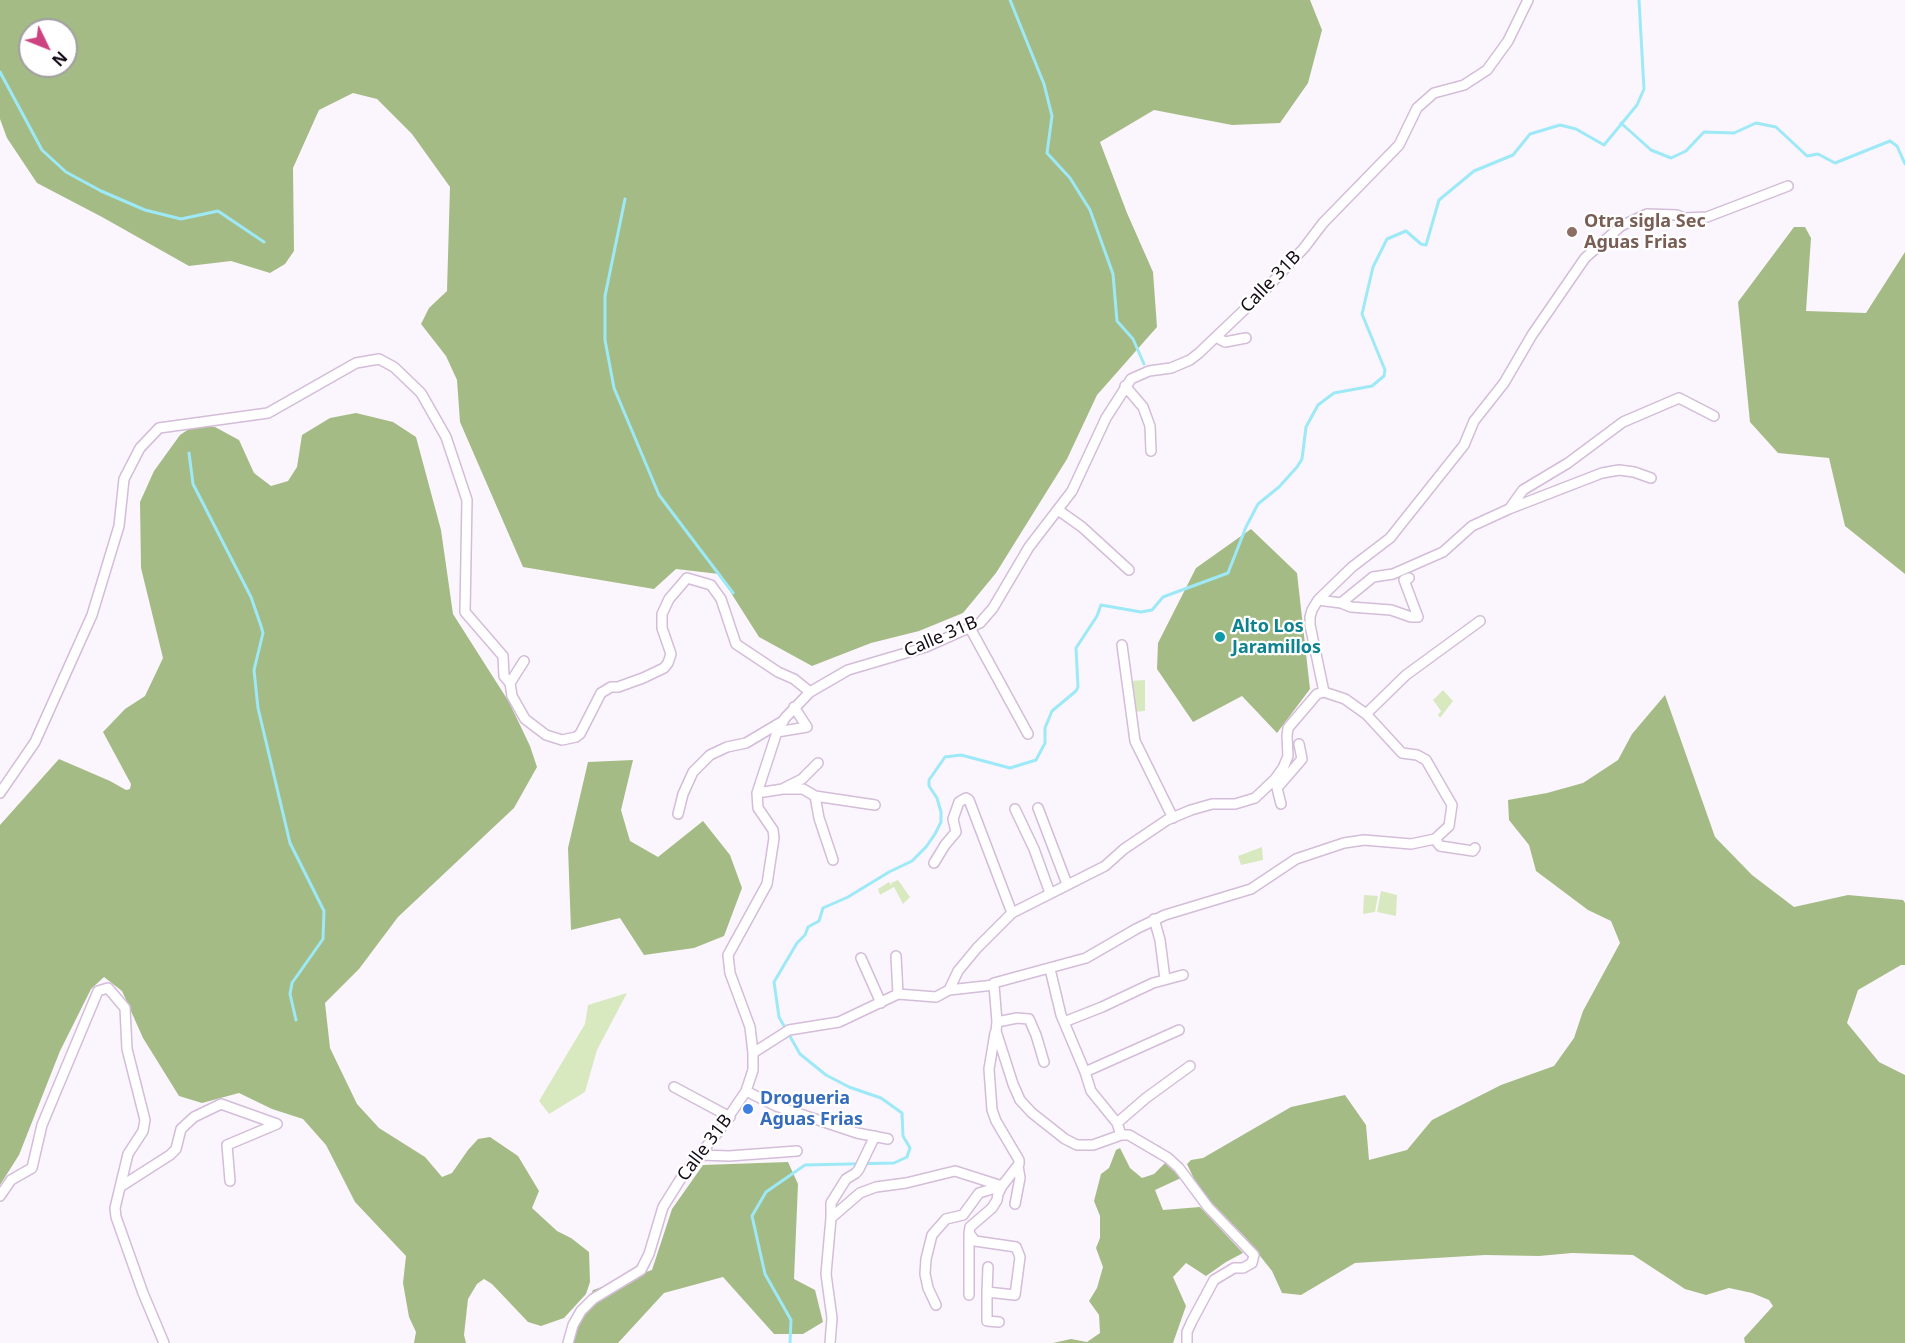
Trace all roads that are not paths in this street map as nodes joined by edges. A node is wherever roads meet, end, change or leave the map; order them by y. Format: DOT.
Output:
graph roads {
  1 [pos="1528,0"];
  2 [pos="1788,186"];
  3 [pos="1216,337"];
  4 [pos="1246,338"];
  5 [pos="1125,386"];
  6 [pos="1714,416"];
  7 [pos="1151,451"];
  8 [pos="1651,478"];
  9 [pos="1509,509"];
  10 [pos="1058,510"];
  11 [pos="1130,570"];
  12 [pos="1409,578"];
  13 [pos="1318,600"];
  14 [pos="1341,603"];
  15 [pos="1480,621"];
  16 [pos="969,628"];
  17 [pos="1122,645"];
  18 [pos="524,661"];
  19 [pos="510,683"];
  20 [pos="810,692"];
  21 [pos="1324,692"];
  22 [pos="794,707"];
  23 [pos="1366,714"];
  24 [pos="783,721"];
  25 [pos="777,732"];
  26 [pos="1028,734"];
  27 [pos="1299,744"];
  28 [pos="818,762"];
  29 [pos="783,789"];
  30 [pos="0,793"];
  31 [pos="757,793"];
  32 [pos="815,796"];
  33 [pos="1281,804"];
  34 [pos="875,805"];
  35 [pos="1038,808"];
  36 [pos="1015,809"];
  37 [pos="678,814"];
  38 [pos="1173,818"];
  39 [pos="1435,840"];
  40 [pos="1475,848"];
  41 [pos="833,860"];
  42 [pos="934,863"];
  43 [pos="1067,884"];
  44 [pos="1050,893"];
  45 [pos="1012,913"];
  46 [pos="1154,919"];
  47 [pos="896,956"];
  48 [pos="861,958"];
  49 [pos="1050,969"];
  50 [pos="1183,975"];
  51 [pos="1165,979"];
  52 [pos="994,985"];
  53 [pos="949,990"];
  54 [pos="898,994"];
  55 [pos="881,1003"];
  56 [pos="1064,1022"];
  57 [pos="997,1026"];
  58 [pos="1179,1030"];
  59 [pos="753,1053"];
  60 [pos="1044,1062"];
  61 [pos="1190,1066"];
  62 [pos="1085,1072"];
  63 [pos="674,1086"];
  64 [pos="746,1091"];
  65 [pos="730,1117"];
  66 [pos="1117,1123"];
  67 [pos="1121,1135"];
  68 [pos="875,1136"];
  69 [pos="888,1139"];
  70 [pos="797,1151"];
  71 [pos="701,1155"];
  72 [pos="1018,1166"];
  73 [pos="230,1181"];
  74 [pos="1002,1186"];
  75 [pos="120,1187"];
  76 [pos="0,1196"];
  77 [pos="1015,1204"];
  78 [pos="831,1218"];
  79 [pos="969,1233"];
  80 [pos="988,1267"];
  81 [pos="987,1292"];
  82 [pos="969,1295"];
  83 [pos="936,1305"];
  84 [pos="999,1322"];
  85 [pos="164,1343"];
  86 [pos="568,1343"];
  87 [pos="830,1343"];
  88 [pos="1187,1343"];
  1 -- 3 [label="street, Calle 31B"];
  2 -- 13 [label="street"];
  3 -- 4 [label="street"];
  3 -- 5 [label="street, Calle 31B"];
  5 -- 7 [label="street"];
  5 -- 10 [label="street, Calle 31B"];
  6 -- 9 [label="street"];
  8 -- 9 [label="street"];
  9 -- 14 [label="street"];
  10 -- 11 [label="street"];
  10 -- 16 [label="street, Calle 31B"];
  12 -- 14 [label="street"];
  13 -- 14 [label="street"];
  13 -- 21 [label="street"];
  15 -- 23 [label="street"];
  16 -- 20 [label="street, Calle 31B"];
  16 -- 26 [label="street"];
  17 -- 38 [label="street"];
  18 -- 19 [label="street"];
  19 -- 20 [label="street"];
  19 -- 30 [label="street"];
  20 -- 22 [label="street, Calle 31B"];
  21 -- 23 [label="street"];
  21 -- 38 [label="street"];
  22 -- 24 [label="street, Calle 31B"];
  22 -- 25 [label="street"];
  23 -- 39 [label="street"];
  24 -- 25 [label="street, Calle 31B"];
  24 -- 37 [label="street"];
  25 -- 31 [label="street, Calle 31B"];
  27 -- 33 [label="street"];
  28 -- 29 [label="street"];
  29 -- 31 [label="street"];
  29 -- 32 [label="street"];
  31 -- 59 [label="street, Calle 31B"];
  32 -- 34 [label="street"];
  32 -- 41 [label="street"];
  35 -- 43 [label="street"];
  36 -- 44 [label="street"];
  38 -- 43 [label="street"];
  39 -- 40 [label="street"];
  39 -- 46 [label="street"];
  42 -- 45 [label="street"];
  43 -- 44 [label="street"];
  44 -- 45 [label="street"];
  45 -- 53 [label="street"];
  46 -- 49 [label="street"];
  46 -- 51 [label="street"];
  47 -- 54 [label="street"];
  48 -- 55 [label="street"];
  49 -- 52 [label="street"];
  49 -- 56 [label="street"];
  50 -- 51 [label="street"];
  51 -- 56 [label="street"];
  52 -- 53 [label="street"];
  52 -- 57 [label="street"];
  53 -- 54 [label="street"];
  54 -- 55 [label="street"];
  55 -- 59 [label="street"];
  56 -- 62 [label="street"];
  57 -- 60 [label="street"];
  57 -- 67 [label="street"];
  57 -- 72 [label="street"];
  58 -- 62 [label="street"];
  59 -- 64 [label="street, Calle 31B"];
  61 -- 66 [label="street"];
  62 -- 66 [label="street"];
  63 -- 65 [label="street"];
  64 -- 65 [label="street, Calle 31B"];
  64 -- 68 [label="street"];
  65 -- 71 [label="street, Calle 31B"];
  66 -- 67 [label="street"];
  67 -- 88 [label="street"];
  68 -- 69 [label="street"];
  68 -- 78 [label="street"];
  70 -- 71 [label="street"];
  71 -- 86 [label="street, Calle 31B"];
  72 -- 74 [label="street"];
  72 -- 77 [label="street"];
  73 -- 75 [label="street"];
  74 -- 78 [label="street"];
  74 -- 79 [label="street"];
  74 -- 83 [label="street"];
  75 -- 76 [label="street"];
  75 -- 85 [label="street"];
  78 -- 87 [label="street"];
  79 -- 81 [label="street"];
  79 -- 82 [label="street"];
  80 -- 81 [label="street"];
  81 -- 84 [label="street"];
}
